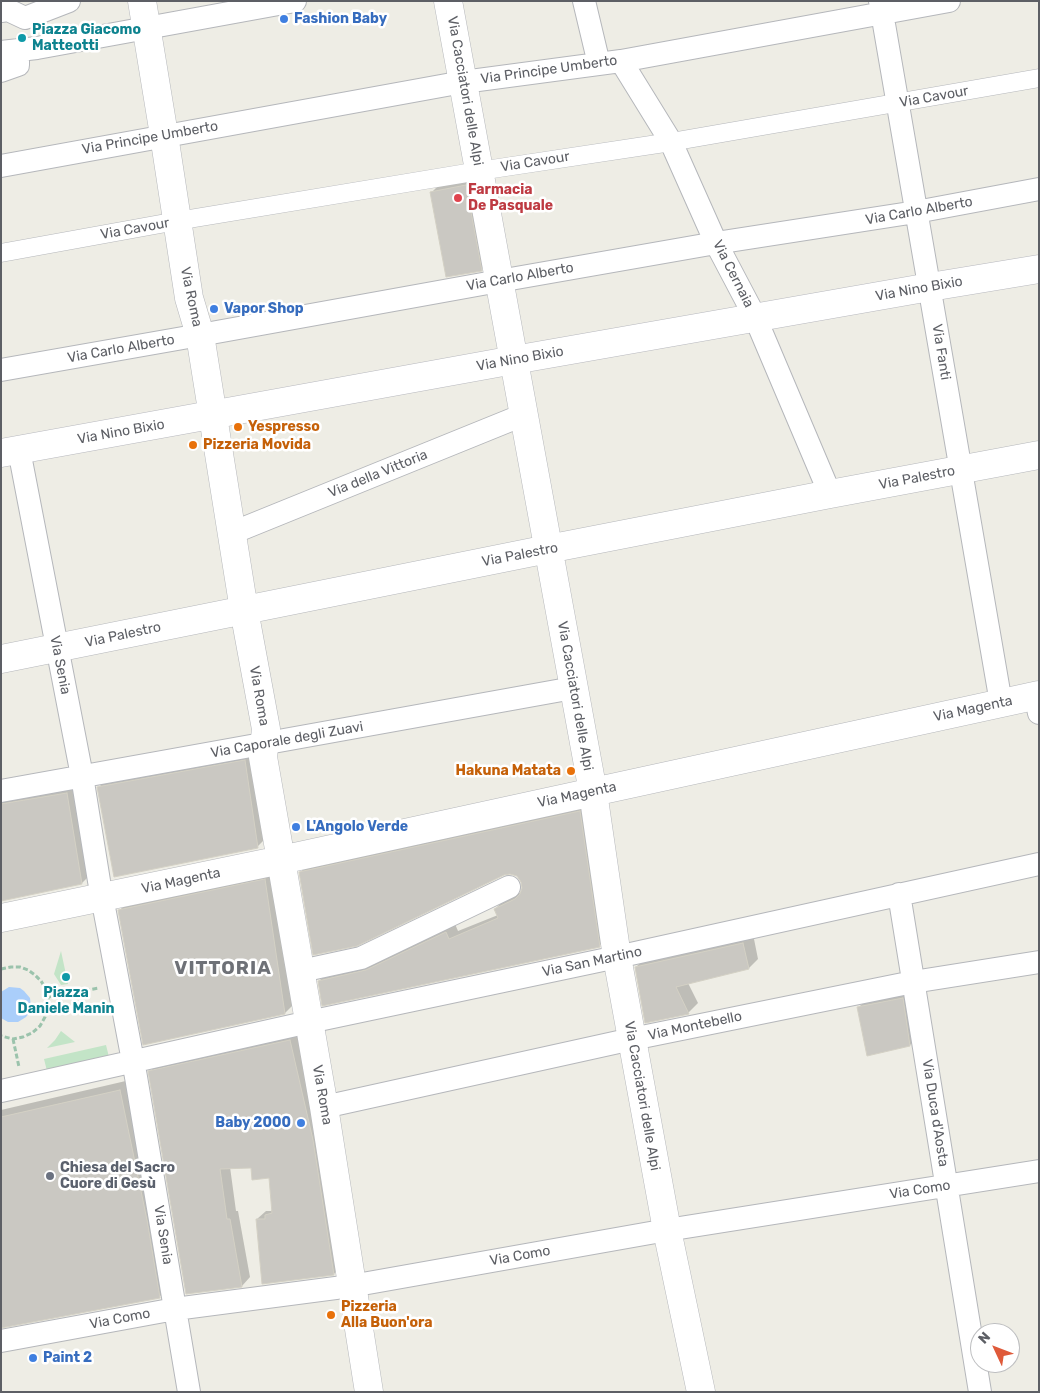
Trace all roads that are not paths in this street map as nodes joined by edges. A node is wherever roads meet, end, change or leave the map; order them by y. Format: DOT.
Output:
graph roads {
  1 [pos="69,1"];
  2 [pos="294,1"];
  3 [pos="448,1"];
  4 [pos="584,1"];
  5 [pos="949,1"];
  6 [pos="881,7"];
  7 [pos="1,11"];
  8 [pos="144,14"];
  9 [pos="19,50"];
  10 [pos="610,62"];
  11 [pos="1,71"];
  12 [pos="1039,78"];
  13 [pos="463,82"];
  14 [pos="897,103"];
  15 [pos="164,135"];
  16 [pos="671,142"];
  17 [pos="1,166"];
  18 [pos="479,171"];
  19 [pos="1039,189"];
  20 [pos="916,212"];
  21 [pos="177,222"];
  22 [pos="716,243"];
  23 [pos="1,253"];
  24 [pos="1039,269"];
  25 [pos="499,281"];
  26 [pos="930,287"];
  27 [pos="755,317"];
  28 [pos="200,335"];
  29 [pos="514,360"];
  30 [pos="1,370"];
  31 [pos="214,415"];
  32 [pos="523,415"];
  33 [pos="10,452"];
  34 [pos="1039,455"];
  35 [pos="960,470"];
  36 [pos="830,494"];
  37 [pos="232,533"];
  38 [pos="548,549"];
  39 [pos="244,610"];
  40 [pos="57,648"];
  41 [pos="1,659"];
  42 [pos="573,688"];
  43 [pos="1038,701"];
  44 [pos="1001,703"];
  45 [pos="264,744"];
  46 [pos="82,776"];
  47 [pos="1,791"];
  48 [pos="593,792"];
  49 [pos="281,860"];
  50 [pos="1039,864"];
  51 [pos="509,887"];
  52 [pos="106,891"];
  53 [pos="899,894"];
  54 [pos="1,918"];
  55 [pos="617,957"];
  56 [pos="1039,962"];
  57 [pos="301,971"];
  58 [pos="913,982"];
  59 [pos="309,1022"];
  60 [pos="632,1039"];
  61 [pos="138,1066"];
  62 [pos="12,1088"];
  63 [pos="324,1107"];
  64 [pos="1039,1171"];
  65 [pos="947,1186"];
  66 [pos="667,1230"];
  67 [pos="351,1286"];
  68 [pos="175,1309"];
  69 [pos="1,1341"];
  70 [pos="189,1392"];
  71 [pos="369,1392"];
  72 [pos="701,1392"];
  73 [pos="980,1392"];
  1 -- 7 [label="street"];
  2 -- 8 [label="street"];
  3 -- 13 [label="street, Via Cacciatori delle Alpi"];
  4 -- 10 [label="street, Via Cernaia"];
  5 -- 6 [label="street, Via Principe Umberto"];
  6 -- 10 [label="street, Via Principe Umberto"];
  6 -- 14 [label="street, Via Fanti"];
  8 -- 9 [label="street"];
  8 -- 15 [label="street, Via Roma"];
  9 -- 11 [label="street"];
  10 -- 13 [label="street, Via Principe Umberto"];
  10 -- 16 [label="street, Via Cernaia"];
  12 -- 14 [label="street, Via Cavour"];
  13 -- 15 [label="street, Via Principe Umberto"];
  13 -- 18 [label="street, Via Cacciatori delle Alpi"];
  14 -- 16 [label="street, Via Cavour"];
  14 -- 20 [label="street, Via Fanti"];
  15 -- 17 [label="street, Via Principe Umberto"];
  15 -- 21 [label="street, Via Roma"];
  16 -- 18 [label="street, Via Cavour"];
  16 -- 22 [label="street, Via Cernaia"];
  18 -- 21 [label="street, Via Cavour"];
  18 -- 25 [label="street, Via Cacciatori delle Alpi"];
  19 -- 20 [label="street, Via Carlo Alberto"];
  20 -- 22 [label="street, Via Carlo Alberto"];
  20 -- 26 [label="street, Via Fanti"];
  21 -- 23 [label="street, Via Cavour"];
  21 -- 28 [label="street, Via Roma"];
  22 -- 25 [label="street, Via Carlo Alberto"];
  22 -- 27 [label="street, Via Cernaia"];
  24 -- 26 [label="street, Via Nino Bixio"];
  25 -- 28 [label="street, Via Carlo Alberto"];
  25 -- 29 [label="street, Via Cacciatori delle Alpi"];
  26 -- 27 [label="street, Via Nino Bixio"];
  26 -- 35 [label="street, Via Fanti"];
  27 -- 29 [label="street, Via Nino Bixio"];
  27 -- 36 [label="street, Via Cernaia"];
  28 -- 30 [label="street, Via Carlo Alberto"];
  28 -- 31 [label="street, Via Roma"];
  29 -- 31 [label="street, Via Nino Bixio"];
  29 -- 32 [label="street, Via Cacciatori delle Alpi"];
  31 -- 33 [label="street, Via Nino Bixio"];
  31 -- 37 [label="street, Via Roma"];
  32 -- 37 [label="street, Via della Vittoria"];
  32 -- 38 [label="street, Via Cacciatori delle Alpi"];
  33 -- 40 [label="street, Via Senia"];
  34 -- 35 [label="street, Via Palestro"];
  35 -- 36 [label="street, Via Palestro"];
  35 -- 44 [label="street, Via Fanti"];
  36 -- 38 [label="street, Via Palestro"];
  37 -- 39 [label="street, Via Roma"];
  38 -- 39 [label="street, Via Palestro"];
  38 -- 42 [label="street, Via Cacciatori delle Alpi"];
  39 -- 40 [label="street, Via Palestro"];
  39 -- 45 [label="street, Via Roma"];
  40 -- 41 [label="street, Via Palestro"];
  40 -- 46 [label="street, Via Senia"];
  42 -- 45 [label="street, Via Caporale degli Zuavi"];
  42 -- 48 [label="street, Via Cacciatori delle Alpi"];
  43 -- 44 [label="street, Via Magenta"];
  44 -- 48 [label="street, Via Magenta"];
  45 -- 46 [label="street, Via Caporale degli Zuavi"];
  45 -- 49 [label="street, Via Roma"];
  46 -- 47 [label="street, Via Caporale degli Zuavi"];
  46 -- 52 [label="street, Via Senia"];
  48 -- 49 [label="street, Via Magenta"];
  48 -- 55 [label="street, Via Cacciatori delle Alpi"];
  49 -- 52 [label="street, Via Magenta"];
  49 -- 57 [label="street, Via Roma"];
  50 -- 53 [label="street, Via San Martino"];
  51 -- 57 [label="street"];
  52 -- 54 [label="street, Via Magenta"];
  52 -- 61 [label="street, Via Senia"];
  53 -- 55 [label="street, Via San Martino"];
  53 -- 58 [label="street, Via Duca d'Aosta"];
  55 -- 59 [label="street, Via San Martino"];
  55 -- 60 [label="street, Via Cacciatori delle Alpi"];
  56 -- 58 [label="street, Via Montebello"];
  57 -- 59 [label="street, Via Roma"];
  58 -- 60 [label="street, Via Montebello"];
  58 -- 65 [label="street, Via Duca d'Aosta"];
  59 -- 61 [label="street, Via San Martino"];
  59 -- 63 [label="street, Via Roma"];
  60 -- 63 [label="street, Via Montebello"];
  60 -- 66 [label="street, Via Cacciatori delle Alpi"];
  61 -- 62 [label="street, Via San Martino"];
  61 -- 68 [label="street, Via Senia"];
  63 -- 67 [label="street, Via Roma"];
  64 -- 65 [label="street, Via Como"];
  65 -- 66 [label="street, Via Como"];
  65 -- 73 [label="street, Via Duca d'Aosta"];
  66 -- 67 [label="street, Via Como"];
  66 -- 72 [label="street, Via Cacciatori delle Alpi"];
  67 -- 68 [label="street, Via Como"];
  67 -- 71 [label="street, Via Roma"];
  68 -- 69 [label="street, Via Como"];
  68 -- 70 [label="street, Via Senia"];
}
